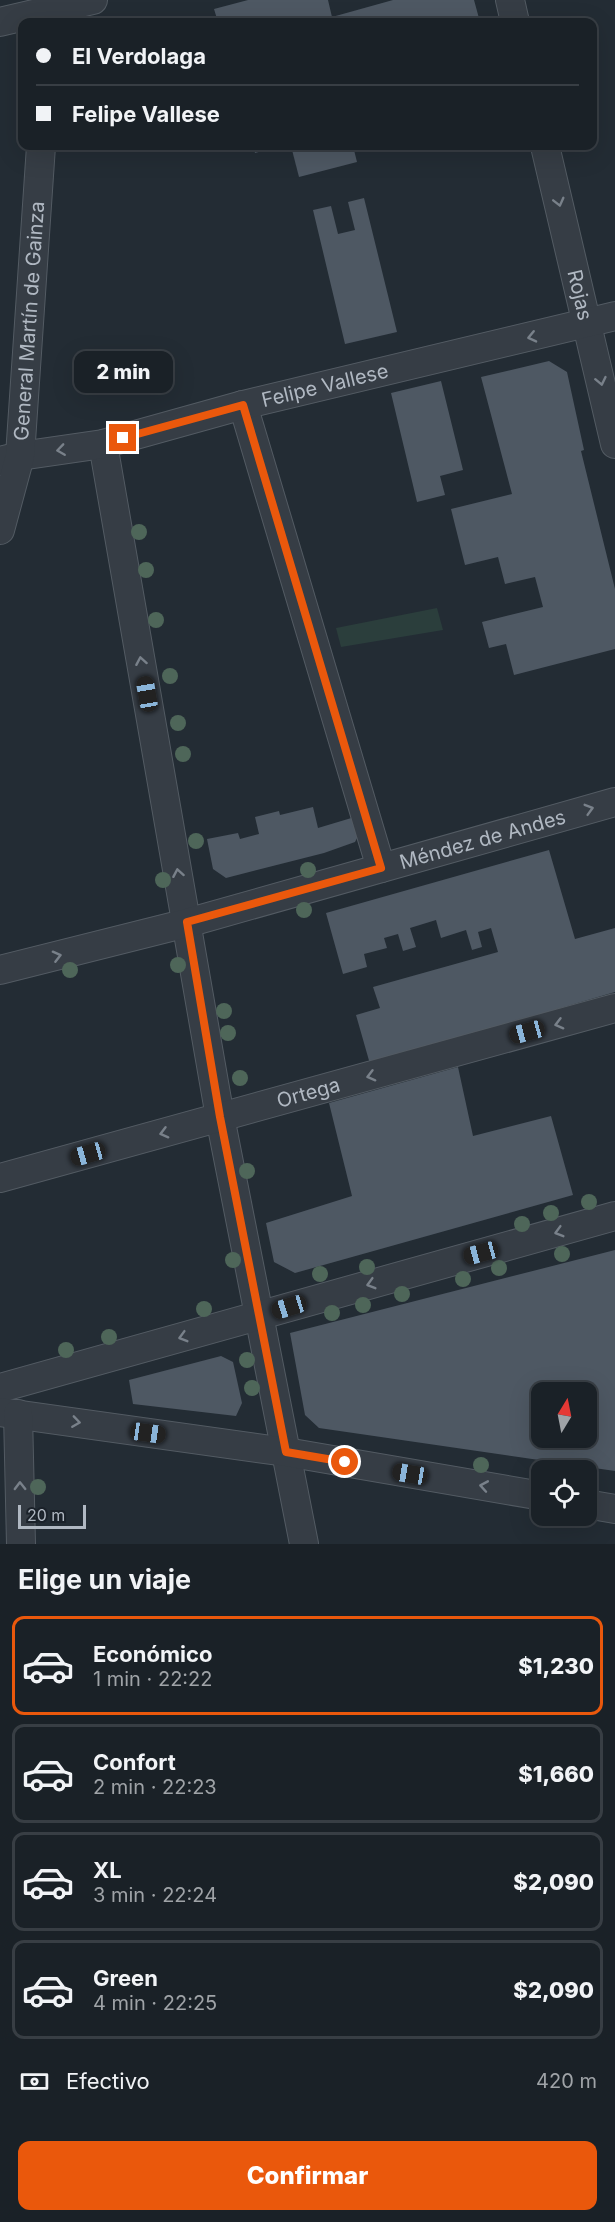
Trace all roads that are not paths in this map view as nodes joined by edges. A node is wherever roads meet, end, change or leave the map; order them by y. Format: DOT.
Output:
graph roads {
  1 [pos="93,0"];
  2 [pos="510,0"];
  3 [pos="51,11"];
  4 [pos="18,18"];
  5 [pos="19,18"];
  6 [pos="514,18"];
  7 [pos="0,22"];
  8 [pos="41,150"];
  9 [pos="546,150"];
  10 [pos="602,320"];
  11 [pos="243,405"];
  12 [pos="103,444"];
  13 [pos="615,444"];
  14 [pos="10,458"];
  15 [pos="0,530"];
  16 [pos="615,802"];
  17 [pos="381,868"];
  18 [pos="187,922"];
  19 [pos="0,970"];
  20 [pos="615,1008"];
  21 [pos="220,1117"];
  22 [pos="0,1178"];
  23 [pos="615,1216"];
  24 [pos="259,1316"];
  25 [pos="0,1388"];
  26 [pos="9,1413"];
  27 [pos="286,1452"];
  28 [pos="531,1494"];
  29 [pos="597,1506"];
  30 [pos="615,1509"];
  31 [pos="21,1544"];
  32 [pos="304,1544"];
  1 -- 3 [label="street"];
  2 -- 6 [label="street"];
  3 -- 5 [label="street"];
  4 -- 7 [label="street"];
  8 -- 14 [label="street, General Martín de Gainza"];
  9 -- 10 [label="street, Rojas, one-way"];
  10 -- 11 [label="street, Felipe Vallese, one-way"];
  10 -- 13 [label="street, Rojas, one-way"];
  11 -- 12 [label="street, Felipe Vallese"];
  11 -- 17 [label="street"];
  12 -- 14 [label="street, Felipe Vallese, one-way"];
  18 -- 12 [label="street, one-way"];
  14 -- 15 [label="street, General Martín de Gainza"];
  17 -- 16 [label="street, Méndez de Andes, one-way"];
  17 -- 18 [label="street, Méndez de Andes"];
  19 -- 18 [label="street, Méndez de Andes, one-way"];
  18 -- 21 [label="street"];
  20 -- 21 [label="street, Ortega, one-way"];
  21 -- 22 [label="street, Ortega, one-way"];
  21 -- 24 [label="street"];
  23 -- 24 [label="street, one-way"];
  24 -- 25 [label="street, one-way"];
  24 -- 27 [label="street"];
  26 -- 27 [label="street, one-way"];
  31 -- 26 [label="street, one-way"];
  28 -- 27 [label="street, one-way"];
  27 -- 32 [label="street"];
  29 -- 30 [label="street"];
}
